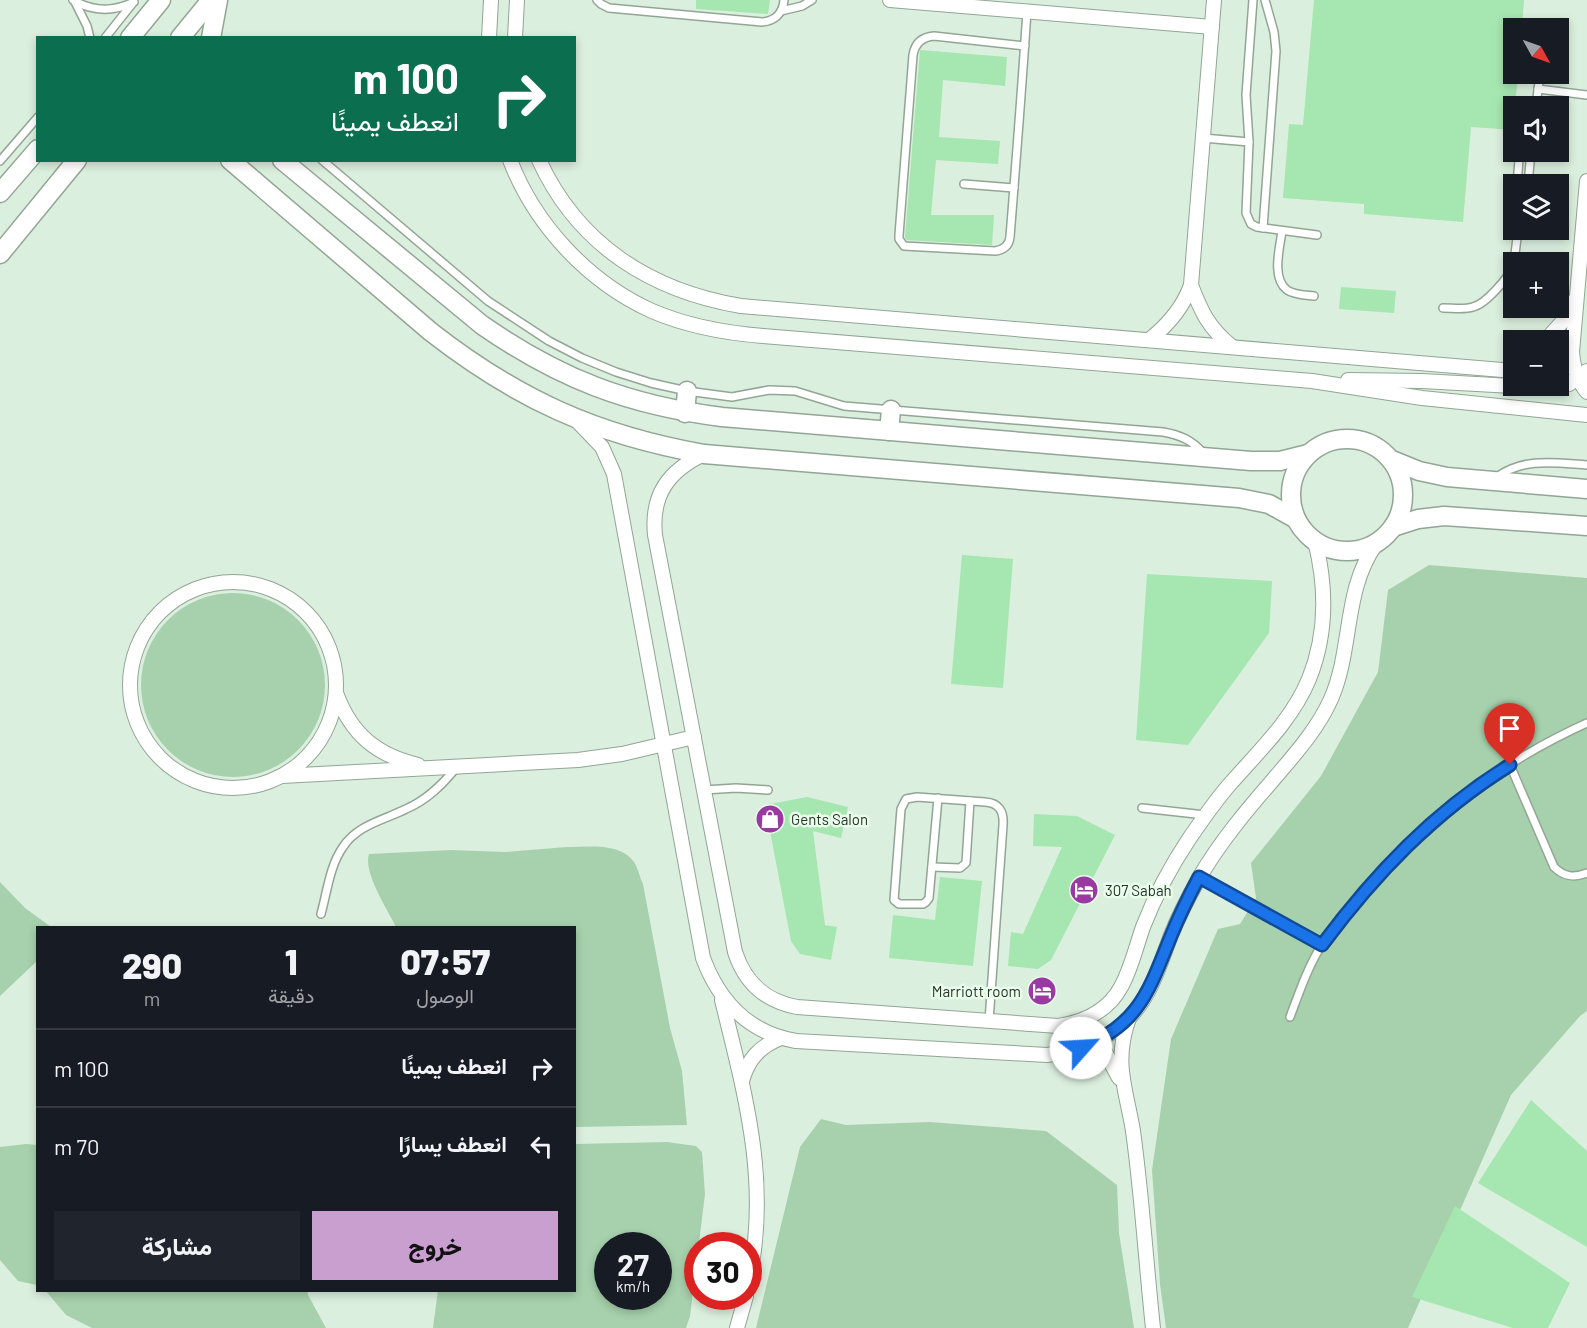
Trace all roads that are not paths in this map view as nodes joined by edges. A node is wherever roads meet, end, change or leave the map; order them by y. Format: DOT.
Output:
graph roads {
  1 [pos="161,0"];
  2 [pos="211,0"];
  3 [pos="218,0"];
  4 [pos="491,0"];
  5 [pos="518,0"];
  6 [pos="597,0"];
  7 [pos="784,0"];
  8 [pos="812,0"];
  9 [pos="890,0"];
  10 [pos="1215,0"];
  11 [pos="1253,0"];
  12 [pos="1265,0"];
  13 [pos="74,1"];
  14 [pos="135,1"];
  15 [pos="781,11"];
  16 [pos="1027,11"];
  17 [pos="1212,27"];
  18 [pos="90,36"];
  19 [pos="107,36"];
  20 [pos="132,36"];
  21 [pos="182,36"];
  22 [pos="211,36"];
  23 [pos="489,36"];
  24 [pos="514,36"];
  25 [pos="1025,46"];
  26 [pos="1539,84"];
  27 [pos="1538,89"];
  28 [pos="1587,95"];
  29 [pos="1537,96"];
  30 [pos="36,119"];
  31 [pos="1203,138"];
  32 [pos="1249,142"];
  33 [pos="36,150"];
  34 [pos="0,162"];
  35 [pos="231,162"];
  36 [pos="284,162"];
  37 [pos="324,162"];
  38 [pos="511,162"];
  39 [pos="540,162"];
  40 [pos="78,163"];
  41 [pos="1587,181"];
  42 [pos="964,184"];
  43 [pos="1014,188"];
  44 [pos="0,193"];
  45 [pos="1263,228"];
  46 [pos="1282,231"];
  47 [pos="1317,235"];
  48 [pos="0,254"];
  49 [pos="1503,281"];
  50 [pos="1191,285"];
  51 [pos="1577,293"];
  52 [pos="1314,296"];
  53 [pos="1443,308"];
  54 [pos="1555,330"];
  55 [pos="1149,340"];
  56 [pos="1231,346"];
  57 [pos="1503,364"];
  58 [pos="1492,368"];
  59 [pos="1503,369"];
  60 [pos="1584,376"];
  61 [pos="1312,381"];
  62 [pos="687,391"];
  63 [pos="1587,392"];
  64 [pos="891,410"];
  65 [pos="685,413"];
  66 [pos="1587,416"];
  67 [pos="576,419"];
  68 [pos="889,431"];
  69 [pos="704,454"];
  70 [pos="1308,454"];
  71 [pos="1207,457"];
  72 [pos="1392,460"];
  73 [pos="1587,465"];
  74 [pos="1491,481"];
  75 [pos="1587,489"];
  76 [pos="1296,519"];
  77 [pos="1587,526"];
  78 [pos="1393,527"];
  79 [pos="1315,541"];
  80 [pos="1376,544"];
  81 [pos="336,693"];
  82 [pos="1587,723"];
  83 [pos="694,737"];
  84 [pos="664,745"];
  85 [pos="1510,765"];
  86 [pos="456,768"];
  87 [pos="438,769"];
  88 [pos="281,776"];
  89 [pos="704,790"];
  90 [pos="768,790"];
  91 [pos="938,798"];
  92 [pos="969,801"];
  93 [pos="1142,808"];
  94 [pos="1206,815"];
  95 [pos="932,867"];
  96 [pos="1587,873"];
  97 [pos="1199,877"];
  98 [pos="321,914"];
  99 [pos="1322,945"];
  100 [pos="720,995"];
  101 [pos="1290,1017"];
  102 [pos="1129,1018"];
  103 [pos="989,1021"];
  104 [pos="1080,1022"];
  105 [pos="781,1038"];
  106 [pos="1097,1042"];
  107 [pos="742,1081"];
  108 [pos="1124,1088"];
  109 [pos="755,1232"];
  110 [pos="742,1310"];
  111 [pos="737,1328"];
  112 [pos="1153,1328"];
  1 -- 20 [label="street"];
  2 -- 21 [label="street"];
  3 -- 22 [label="street"];
  4 -- 23 [label="street"];
  5 -- 24 [label="street"];
  6 -- 15 [label="lane"];
  7 -- 15 [label="lane"];
  8 -- 15 [label="lane"];
  9 -- 16 [label="street"];
  10 -- 17 [label="street"];
  11 -- 32 [label="lane"];
  12 -- 45 [label="lane"];
  13 -- 14 [label="lane"];
  13 -- 18 [label="lane"];
  14 -- 19 [label="lane"];
  16 -- 17 [label="street"];
  16 -- 25 [label="lane"];
  17 -- 31 [label="street"];
  25 -- 43 [label="lane"];
  25 -- 43 [label="lane"];
  26 -- 27 [label="lane"];
  27 -- 28 [label="lane"];
  27 -- 29 [label="lane"];
  30 -- 34 [label="lane"];
  31 -- 32 [label="lane"];
  31 -- 50 [label="street"];
  32 -- 45 [label="lane"];
  33 -- 44 [label="street"];
  35 -- 67 [label="street"];
  36 -- 65 [label="street"];
  37 -- 62 [label="lane"];
  38 -- 61 [label="street"];
  39 -- 55 [label="street"];
  40 -- 48 [label="street"];
  41 -- 51 [label="street"];
  42 -- 43 [label="lane"];
  45 -- 46 [label="lane"];
  46 -- 47 [label="lane"];
  46 -- 52 [label="lane"];
  49 -- 53 [label="lane"];
  50 -- 55 [label="street"];
  50 -- 56 [label="street"];
  51 -- 54 [label="street"];
  51 -- 60 [label="street"];
  55 -- 56 [label="street"];
  56 -- 58 [label="street"];
  57 -- 58 [label="street"];
  58 -- 59 [label="street"];
  60 -- 61 [label="street"];
  60 -- 63 [label="street"];
  61 -- 66 [label="street"];
  62 -- 64 [label="lane"];
  62 -- 65 [label="street"];
  64 -- 68 [label="street"];
  64 -- 71 [label="lane"];
  65 -- 68 [label="street"];
  67 -- 69 [label="street"];
  67 -- 84 [label="street"];
  68 -- 71 [label="street"];
  69 -- 76 [label="street"];
  69 -- 83 [label="street"];
  70 -- 71 [label="street"];
  70 -- 72 [label="street"];
  70 -- 76 [label="street"];
  72 -- 74 [label="street"];
  72 -- 78 [label="street"];
  73 -- 74 [label="lane"];
  74 -- 75 [label="street"];
  76 -- 79 [label="street"];
  77 -- 78 [label="street"];
  78 -- 80 [label="street"];
  79 -- 80 [label="street"];
  79 -- 94 [label="street"];
  80 -- 97 [label="street"];
  81 -- 87 [label="street"];
  81 -- 88 [label="street"];
  81 -- 88 [label="street"];
  82 -- 85 [label="lane"];
  83 -- 84 [label="street"];
  83 -- 89 [label="street"];
  84 -- 86 [label="street"];
  84 -- 100 [label="street"];
  85 -- 96 [label="lane"];
  85 -- 99 [label="lane"];
  86 -- 87 [label="street"];
  86 -- 98 [label="lane"];
  87 -- 88 [label="street"];
  89 -- 90 [label="lane"];
  89 -- 103 [label="street"];
  91 -- 92 [label="lane"];
  91 -- 95 [label="lane"];
  91 -- 95 [label="lane"];
  92 -- 95 [label="lane"];
  92 -- 103 [label="lane"];
  93 -- 94 [label="lane"];
  94 -- 104 [label="street"];
  97 -- 99 [label="lane"];
  97 -- 102 [label="street"];
  99 -- 101 [label="lane"];
  100 -- 105 [label="street"];
  100 -- 107 [label="street"];
  102 -- 106 [label="street"];
  102 -- 108 [label="street"];
  103 -- 104 [label="street"];
  104 -- 106 [label="street"];
  105 -- 106 [label="street"];
  105 -- 107 [label="street"];
  106 -- 108 [label="street"];
  107 -- 109 [label="street"];
  108 -- 112 [label="street"];
  110 -- 111 [label="street"];
}
